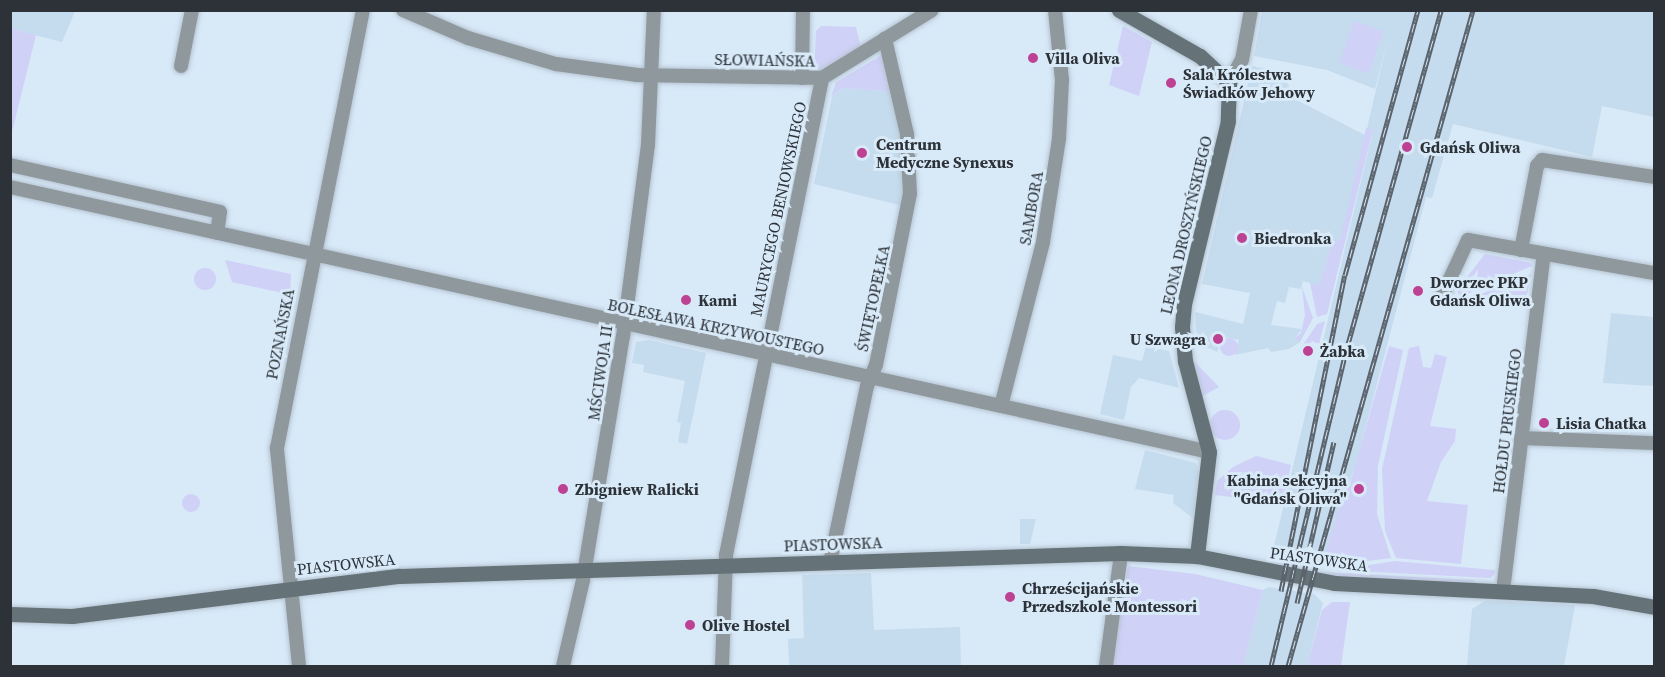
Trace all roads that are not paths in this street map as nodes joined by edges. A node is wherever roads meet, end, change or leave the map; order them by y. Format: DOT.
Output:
graph roads {
  1 [pos="192,10"];
  2 [pos="363,10"];
  3 [pos="403,10"];
  4 [pos="654,10"];
  5 [pos="803,10"];
  6 [pos="932,10"];
  7 [pos="1055,10"];
  8 [pos="1119,10"];
  9 [pos="1251,10"];
  10 [pos="885,39"];
  11 [pos="181,66"];
  12 [pos="651,75"];
  13 [pos="802,78"];
  14 [pos="822,78"];
  15 [pos="1229,84"];
  16 [pos="10,165"];
  17 [pos="1654,177"];
  18 [pos="10,188"];
  19 [pos="217,233"];
  20 [pos="1521,250"];
  21 [pos="1544,254"];
  22 [pos="314,255"];
  23 [pos="1654,273"];
  24 [pos="1442,296"];
  25 [pos="624,324"];
  26 [pos="765,354"];
  27 [pos="871,378"];
  28 [pos="1001,406"];
  29 [pos="1521,438"];
  30 [pos="1654,443"];
  31 [pos="1209,452"];
  32 [pos="1121,553"];
  33 [pos="1197,556"];
  34 [pos="830,563"];
  35 [pos="724,566"];
  36 [pos="585,569"];
  37 [pos="291,588"];
  38 [pos="1503,591"];
  39 [pos="1654,607"];
  40 [pos="10,615"];
  41 [pos="299,666"];
  42 [pos="563,666"];
  43 [pos="722,666"];
  44 [pos="1106,666"];
  1 -- 11 [label="street"];
  2 -- 22 [label="street, POZNAŃSKA"];
  3 -- 12 [label="street, SŁOWIAŃSKA"];
  4 -- 12 [label="street, MŚCIWOJA II"];
  5 -- 13 [label="street, MAURYCEGO BENIOWSKIEGO"];
  6 -- 10 [label="street, SŁOWIAŃSKA"];
  7 -- 28 [label="street, SAMBORA"];
  8 -- 15 [label="street"];
  9 -- 15 [label="street, LEONA DROSZYŃSKIEGO"];
  10 -- 14 [label="street, SŁOWIAŃSKA"];
  10 -- 27 [label="street, ŚWIĘTOPEŁKA"];
  12 -- 13 [label="street, SŁOWIAŃSKA"];
  12 -- 25 [label="street, MŚCIWOJA II"];
  13 -- 14 [label="street, SŁOWIAŃSKA"];
  14 -- 26 [label="street, MAURYCEGO BENIOWSKIEGO"];
  15 -- 31 [label="street, LEONA DROSZYŃSKIEGO"];
  16 -- 19 [label="street"];
  17 -- 20 [label="street"];
  18 -- 19 [label="street, BOLESŁAWA KRZYWOUSTEGO"];
  19 -- 22 [label="street, BOLESŁAWA KRZYWOUSTEGO"];
  20 -- 21 [label="street"];
  20 -- 24 [label="street"];
  21 -- 23 [label="street"];
  21 -- 29 [label="street, HOŁDU PRUSKIEGO"];
  22 -- 25 [label="street, BOLESŁAWA KRZYWOUSTEGO"];
  22 -- 37 [label="street, POZNAŃSKA"];
  25 -- 26 [label="street, BOLESŁAWA KRZYWOUSTEGO"];
  25 -- 36 [label="street, MŚCIWOJA II"];
  26 -- 27 [label="street, BOLESŁAWA KRZYWOUSTEGO"];
  26 -- 35 [label="street, MAURYCEGO BENIOWSKIEGO"];
  27 -- 28 [label="street, BOLESŁAWA KRZYWOUSTEGO"];
  27 -- 34 [label="street, ŚWIĘTOPEŁKA"];
  28 -- 31 [label="street, BOLESŁAWA KRZYWOUSTEGO"];
  29 -- 30 [label="street"];
  29 -- 38 [label="street, HOŁDU PRUSKIEGO"];
  31 -- 33 [label="street, LEONA DROSZYŃSKIEGO"];
  32 -- 33 [label="street, PIASTOWSKA"];
  32 -- 34 [label="street, PIASTOWSKA"];
  32 -- 44 [label="street"];
  33 -- 38 [label="street, PIASTOWSKA"];
  34 -- 35 [label="street, PIASTOWSKA"];
  35 -- 36 [label="street, PIASTOWSKA"];
  35 -- 43 [label="street, MAURYCEGO BENIOWSKIEGO"];
  36 -- 37 [label="street, PIASTOWSKA"];
  36 -- 42 [label="street, MŚCIWOJA II"];
  37 -- 40 [label="street, PIASTOWSKA"];
  37 -- 41 [label="street, POZNAŃSKA"];
  38 -- 39 [label="street, PIASTOWSKA"];
}
